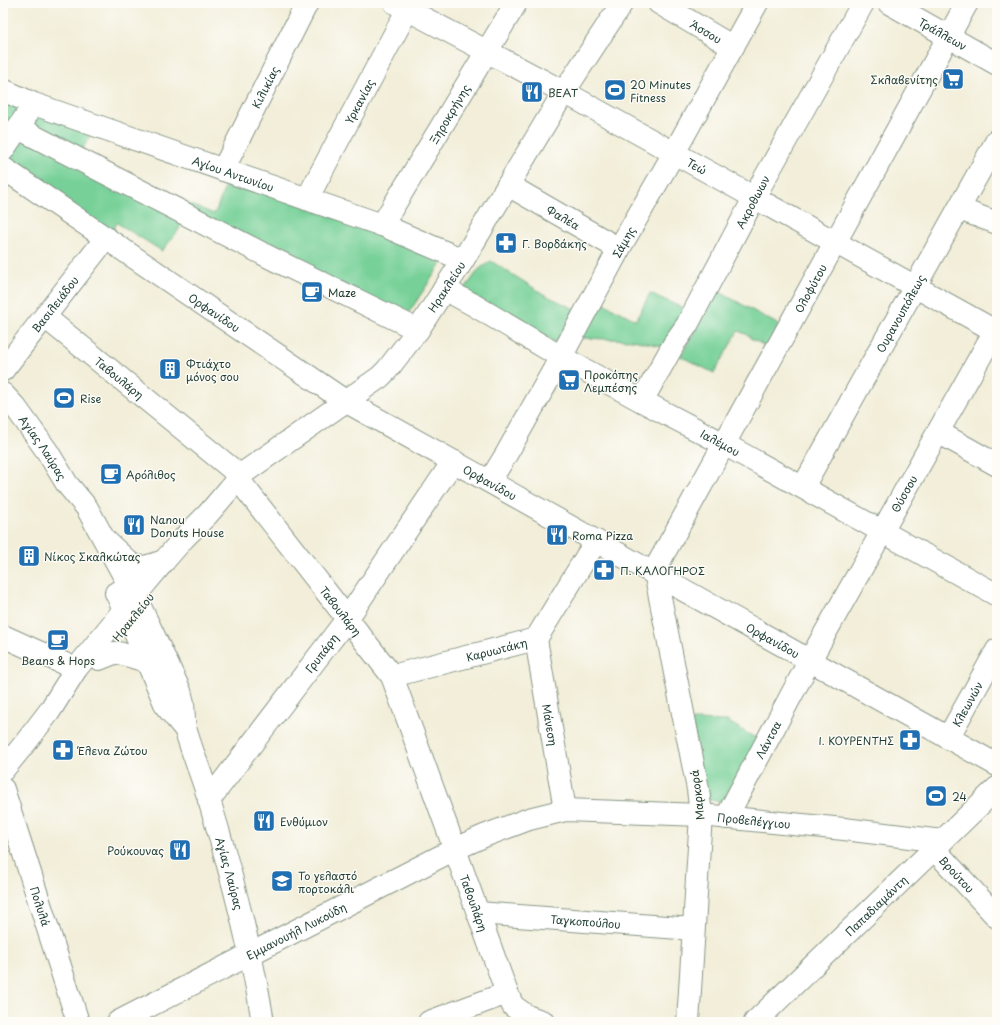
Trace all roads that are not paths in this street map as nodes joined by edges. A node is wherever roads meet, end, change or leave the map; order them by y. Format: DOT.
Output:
graph roads {
  1 [pos="307,3"];
  2 [pos="516,3"];
  3 [pos="622,3"];
  4 [pos="659,3"];
  5 [pos="757,3"];
  6 [pos="863,3"];
  7 [pos="889,3"];
  8 [pos="967,3"];
  9 [pos="405,5"];
  10 [pos="948,36"];
  11 [pos="733,46"];
  12 [pos="487,52"];
  13 [pos="997,64"];
  14 [pos="3,90"];
  15 [pos="564,92"];
  16 [pos="34,104"];
  17 [pos="18,128"];
  18 [pos="997,140"];
  19 [pos="3,150"];
  20 [pos="674,153"];
  21 [pos="3,168"];
  22 [pos="223,170"];
  23 [pos="508,185"];
  24 [pos="755,198"];
  25 [pos="307,199"];
  26 [pos="959,209"];
  27 [pos="997,224"];
  28 [pos="382,226"];
  29 [pos="106,238"];
  30 [pos="835,242"];
  31 [pos="619,249"];
  32 [pos="463,260"];
  33 [pos="916,287"];
  34 [pos="444,289"];
  35 [pos="45,317"];
  36 [pos="418,330"];
  37 [pos="996,330"];
  38 [pos="561,357"];
  39 [pos="3,370"];
  40 [pos="3,394"];
  41 [pos="345,401"];
  42 [pos="642,401"];
  43 [pos="938,432"];
  44 [pos="724,444"];
  45 [pos="455,462"];
  46 [pos="997,465"];
  47 [pos="238,479"];
  48 [pos="490,482"];
  49 [pos="67,484"];
  50 [pos="803,487"];
  51 [pos="208,514"];
  52 [pos="882,531"];
  53 [pos="596,541"];
  54 [pos="106,542"];
  55 [pos="164,561"];
  56 [pos="653,573"];
  57 [pos="997,595"];
  58 [pos="132,609"];
  59 [pos="347,619"];
  60 [pos="3,636"];
  61 [pos="536,639"];
  62 [pos="997,650"];
  63 [pos="99,659"];
  64 [pos="810,660"];
  65 [pos="146,661"];
  66 [pos="76,669"];
  67 [pos="392,676"];
  68 [pos="49,712"];
  69 [pos="185,729"];
  70 [pos="948,738"];
  71 [pos="997,765"];
  72 [pos="3,770"];
  73 [pos="997,788"];
  74 [pos="3,789"];
  75 [pos="209,800"];
  76 [pos="565,810"];
  77 [pos="700,815"];
  78 [pos="726,818"];
  79 [pos="938,845"];
  80 [pos="455,849"];
  81 [pos="478,913"];
  82 [pos="997,917"];
  83 [pos="693,929"];
  84 [pos="250,955"];
  85 [pos="507,993"];
  86 [pos="78,1022"];
  87 [pos="118,1022"];
  88 [pos="263,1022"];
  89 [pos="429,1022"];
  90 [pos="544,1022"];
  91 [pos="684,1022"];
  92 [pos="688,1022"];
  93 [pos="694,1022"];
  94 [pos="755,1022"];
  1 -- 22 [label="street, Κιλικίας"];
  2 -- 12 [label="street, Ξηροκρήνης"];
  3 -- 15 [label="street, Ηρακλείου"];
  4 -- 11 [label="street, Άσσου"];
  5 -- 11 [label="street, Σάμης"];
  6 -- 24 [label="street, Ακροθωων"];
  7 -- 10 [label="street, Τράλλεων"];
  8 -- 10 [label="street, Ολοφύτου"];
  9 -- 12 [label="street, Τεώ"];
  9 -- 25 [label="street, Υρκανίας"];
  10 -- 13 [label="street, Τράλλεων"];
  10 -- 30 [label="street, Ολοφύτου"];
  11 -- 20 [label="street, Σάμης"];
  12 -- 15 [label="street, Τεώ"];
  12 -- 28 [label="street, Ξηροκρήνης"];
  14 -- 16 [label="street, Αγίου Αντωνίου"];
  15 -- 20 [label="street, Τεώ"];
  15 -- 23 [label="street, Ηρακλείου"];
  16 -- 17 [label="street"];
  16 -- 22 [label="street, Αγίου Αντωνίου"];
  17 -- 19 [label="street"];
  17 -- 36 [label="street"];
  18 -- 26 [label="street, Ουρανουπόλεως"];
  20 -- 24 [label="street, Τεώ"];
  20 -- 31 [label="street, Σάμης"];
  21 -- 29 [label="street, Ορφανίδου"];
  22 -- 25 [label="street, Αγίου Αντωνίου"];
  23 -- 31 [label="street, Φαλέα"];
  23 -- 32 [label="street, Ηρακλείου"];
  24 -- 30 [label="street, Τεώ"];
  24 -- 42 [label="street, Ακροθωων"];
  25 -- 28 [label="street, Αγίου Αντωνίου"];
  26 -- 27 [label="street"];
  26 -- 33 [label="street, Ουρανουπόλεως"];
  28 -- 32 [label="street, Αγίου Αντωνίου"];
  29 -- 35 [label="street, Βασιλειάδου"];
  29 -- 41 [label="street, Ορφανίδου"];
  30 -- 33 [label="street, Τεώ"];
  30 -- 44 [label="street, Ολοφύτου"];
  31 -- 38 [label="street, Σάμης"];
  32 -- 34 [label="street, Ηρακλείου"];
  33 -- 37 [label="street, Τεώ"];
  33 -- 50 [label="street, Ουρανουπόλεως"];
  34 -- 36 [label="street, Ηρακλείου"];
  34 -- 38 [label="street, Ιαλέμου"];
  35 -- 39 [label="street, Βασιλειάδου"];
  35 -- 47 [label="street, Ταβουλάρη"];
  36 -- 41 [label="street, Ηρακλείου"];
  37 -- 43 [label="street, Θύσσου"];
  38 -- 42 [label="street, Ιαλέμου"];
  38 -- 48 [label="street, Σάμης"];
  40 -- 49 [label="street, Αγίας Λαύρας"];
  41 -- 45 [label="street, Ορφανίδου"];
  41 -- 47 [label="street, Ηρακλείου"];
  42 -- 44 [label="street, Ιαλέμου"];
  43 -- 46 [label="street"];
  43 -- 52 [label="street, Θύσσου"];
  44 -- 50 [label="street, Ιαλέμου"];
  44 -- 56 [label="street, Ολοφύτου"];
  45 -- 48 [label="street, Ορφανίδου"];
  45 -- 59 [label="street, Γρυπάρη"];
  47 -- 51 [label="street, Ηρακλείου"];
  47 -- 59 [label="street, Ταβουλάρη"];
  48 -- 53 [label="street, Ορφανίδου"];
  49 -- 54 [label="street, Αγίας Λαύρας"];
  49 -- 58 [label="street, Αγίας Λαύρας"];
  50 -- 52 [label="street, Ιαλέμου"];
  51 -- 55 [label="street, Ηρακλείου"];
  51 -- 58 [label="street, Ηρακλείου"];
  52 -- 57 [label="street, Ιαλέμου"];
  52 -- 64 [label="street, Θύσσου"];
  53 -- 56 [label="street, Ορφανίδου"];
  53 -- 61 [label="street, Καρυωτάκη"];
  54 -- 55 [label="street"];
  54 -- 58 [label="street, Αγίας Λαύρας"];
  55 -- 58 [label="street, Ηρακλείου"];
  56 -- 64 [label="street, Ορφανίδου"];
  56 -- 77 [label="street, Μαρκορά"];
  58 -- 63 [label="street, Ηρακλείου"];
  58 -- 65 [label="street, Αγίας Λαύρας"];
  58 -- 66 [label="street, Ηρακλείου"];
  58 -- 69 [label="street, Αγίας Λαύρας"];
  59 -- 67 [label="street, Ταβουλάρη"];
  59 -- 75 [label="street, Γρυπάρη"];
  60 -- 66 [label="street"];
  61 -- 67 [label="street, Καρυωτάκη"];
  61 -- 76 [label="street, Μάνεση"];
  62 -- 70 [label="street, Κλεωνών"];
  63 -- 65 [label="street"];
  63 -- 68 [label="street, Ηρακλείου"];
  64 -- 70 [label="street, Ορφανίδου"];
  64 -- 78 [label="street, Λάντσα"];
  65 -- 69 [label="street, Αγίας Λαύρας"];
  66 -- 68 [label="street, Ηρακλείου"];
  67 -- 80 [label="street, Ταβουλάρη"];
  68 -- 72 [label="street, Ηρακλείου"];
  69 -- 75 [label="street, Αγίας Λαύρας"];
  70 -- 71 [label="street, Ορφανίδου"];
  73 -- 79 [label="street, Παπαδιαμάντη"];
  74 -- 86 [label="street, Πολυλά"];
  75 -- 84 [label="street, Αγίας Λαύρας"];
  76 -- 77 [label="street, Προβελέγγιου"];
  76 -- 80 [label="street, Εμμανουήλ Λυκούδη"];
  77 -- 78 [label="street, Προβελέγγιου"];
  77 -- 83 [label="street, Μαρκορά"];
  78 -- 79 [label="street, Προβελέγγιου"];
  79 -- 82 [label="street, Βρούτου"];
  79 -- 94 [label="street, Παπαδιαμάντη"];
  80 -- 81 [label="street, Ταβουλάρη"];
  80 -- 84 [label="street, Εμμανουήλ Λυκούδη"];
  81 -- 83 [label="street, Ταγκοπούλου"];
  81 -- 85 [label="street, Ταβουλάρη"];
  83 -- 92 [label="street, Μαρκορά"];
  84 -- 87 [label="street, Εμμανουήλ Λυκούδη"];
  84 -- 88 [label="street, Αγίας Λαύρας"];
  85 -- 89 [label="street"];
  85 -- 90 [label="street, Ταβουλάρη"];
  91 -- 92 [label="street"];
  92 -- 93 [label="street"];
}
